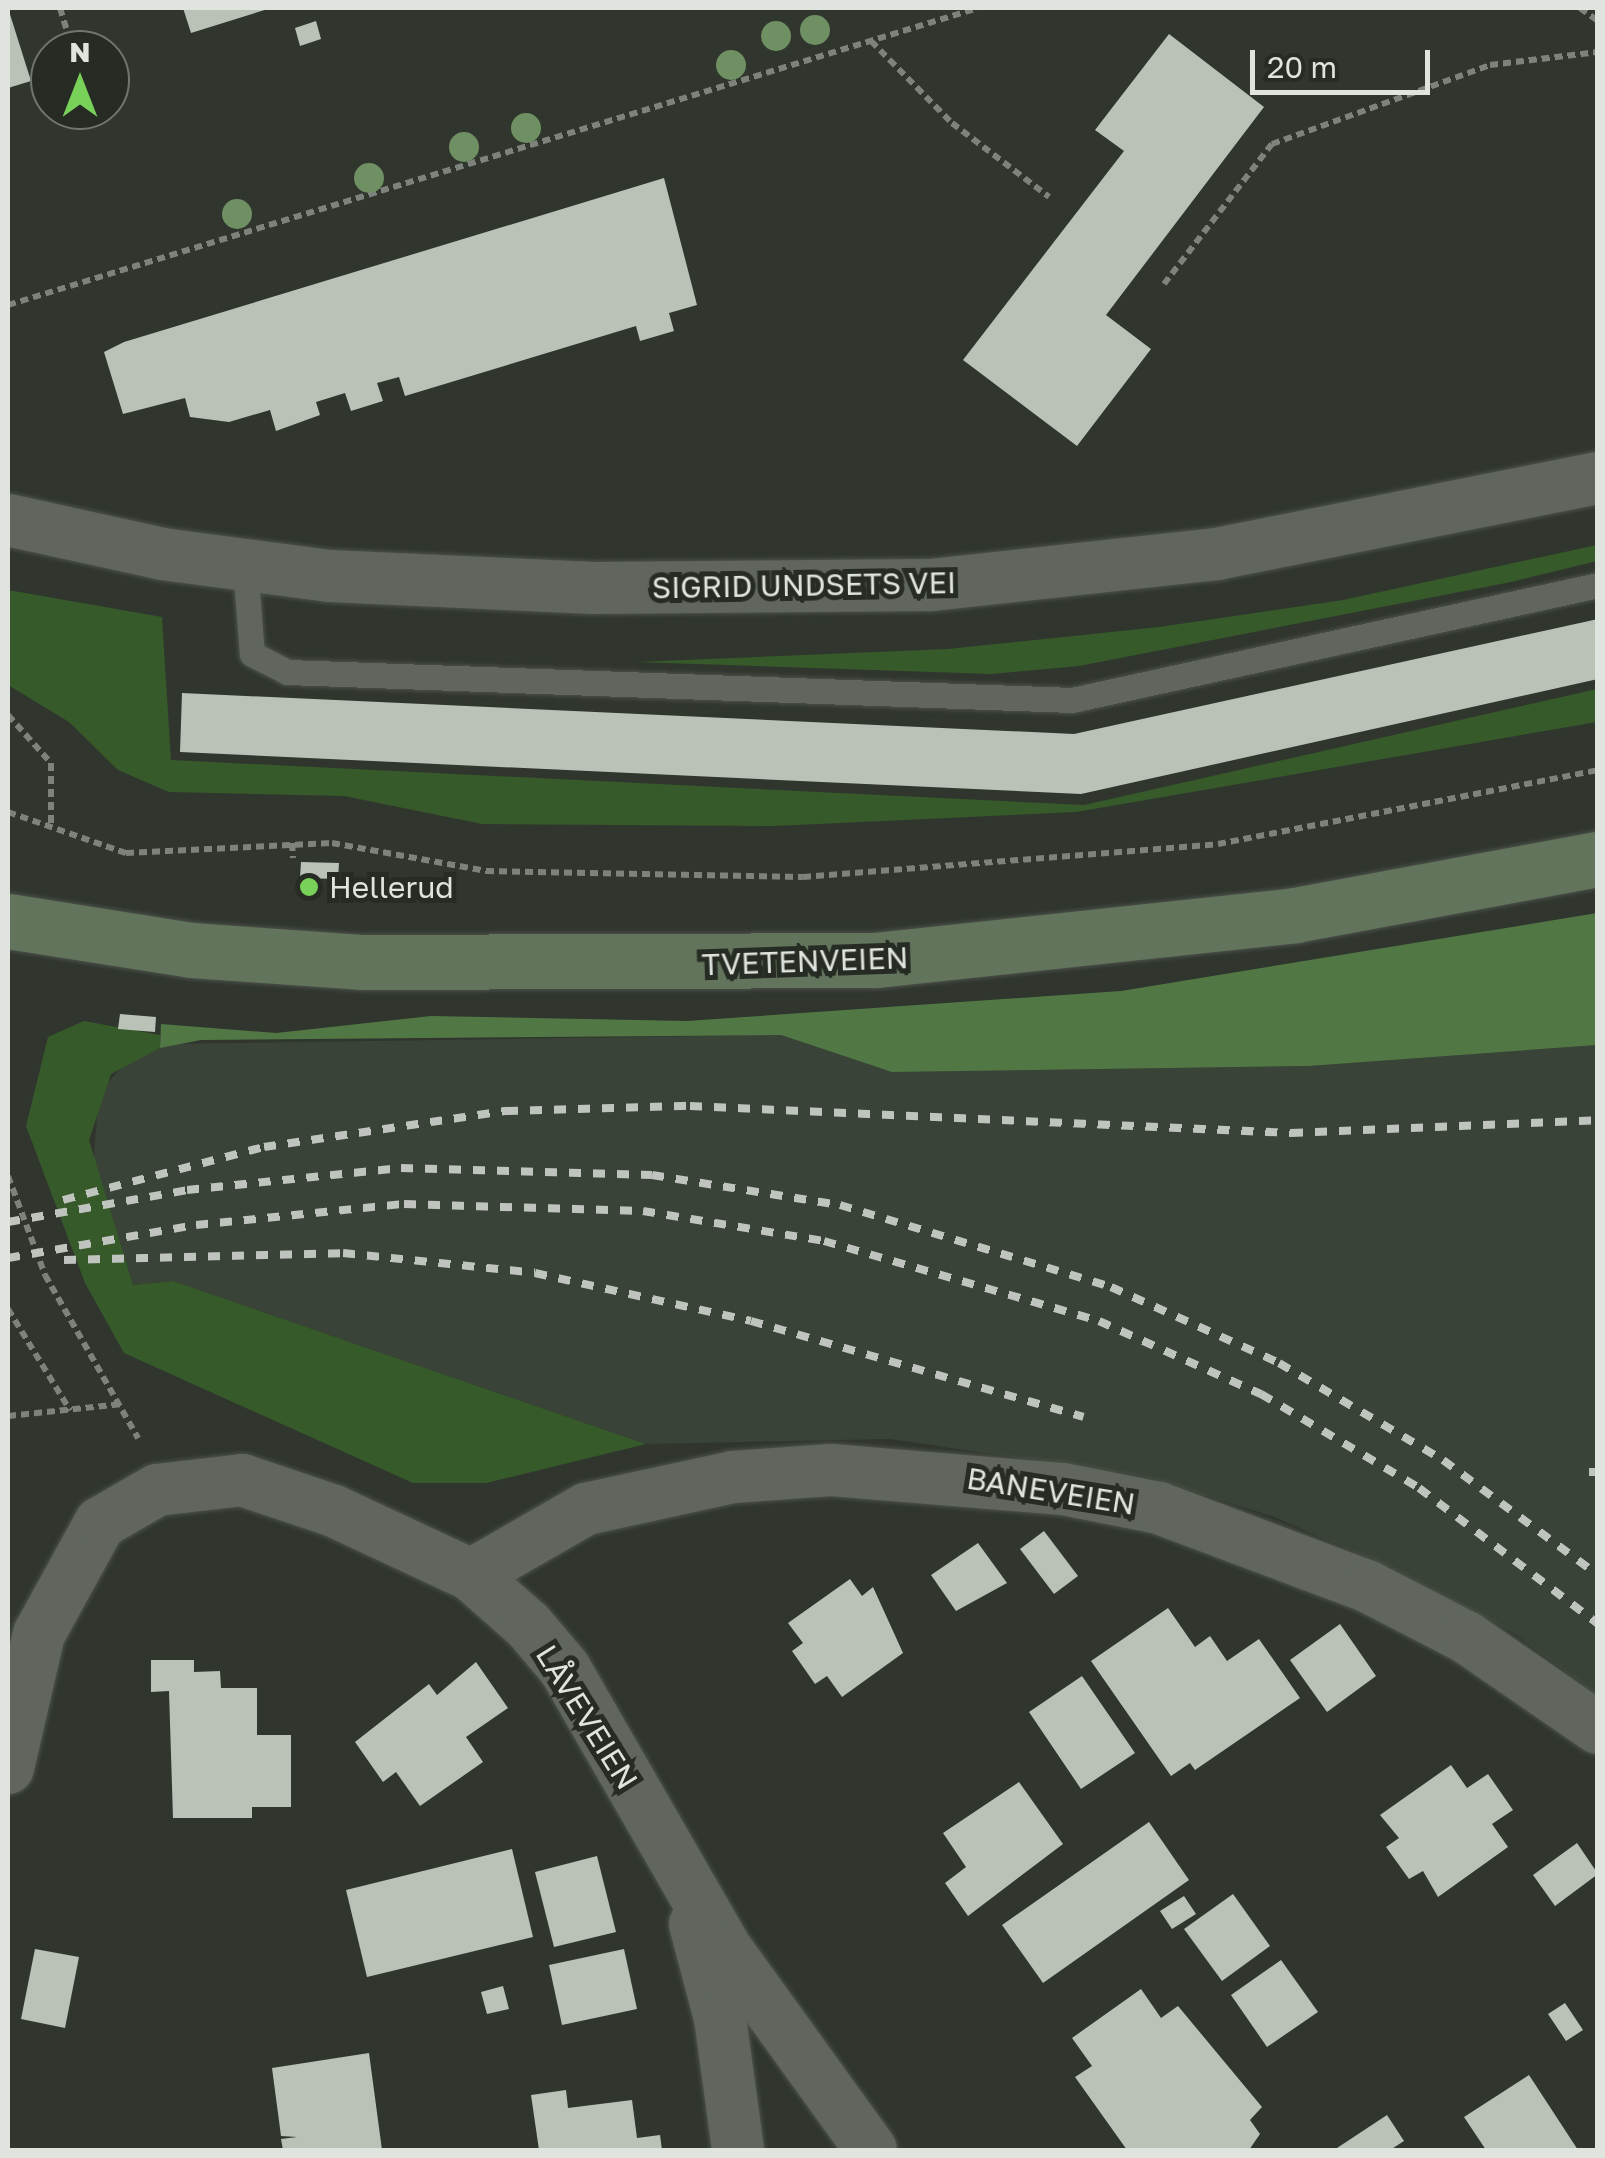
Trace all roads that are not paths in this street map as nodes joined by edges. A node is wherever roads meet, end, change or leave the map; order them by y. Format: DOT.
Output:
graph roads {
  1 [pos="1598,478"];
  2 [pos="8,520"];
  3 [pos="245,566"];
  4 [pos="1598,586"];
  5 [pos="1598,860"];
  6 [pos="8,921"];
  7 [pos="471,1575"];
  8 [pos="1598,1728"];
  9 [pos="8,1768"];
  10 [pos="684,1884"];
  11 [pos="738,2150"];
  12 [pos="871,2150"];
  1 -- 3 [label="street, SIGRID UNDSETS VEI"];
  2 -- 3 [label="street, SIGRID UNDSETS VEI"];
  3 -- 4 [label="lane"];
  5 -- 6 [label="main road, TVETENVEIEN"];
  7 -- 8 [label="street, BANEVEIEN"];
  7 -- 9 [label="street, LÅVEVEIEN"];
  7 -- 10 [label="street, LÅVEVEIEN"];
  10 -- 11 [label="street"];
  10 -- 12 [label="street, LÅVEVEIEN"];
}
